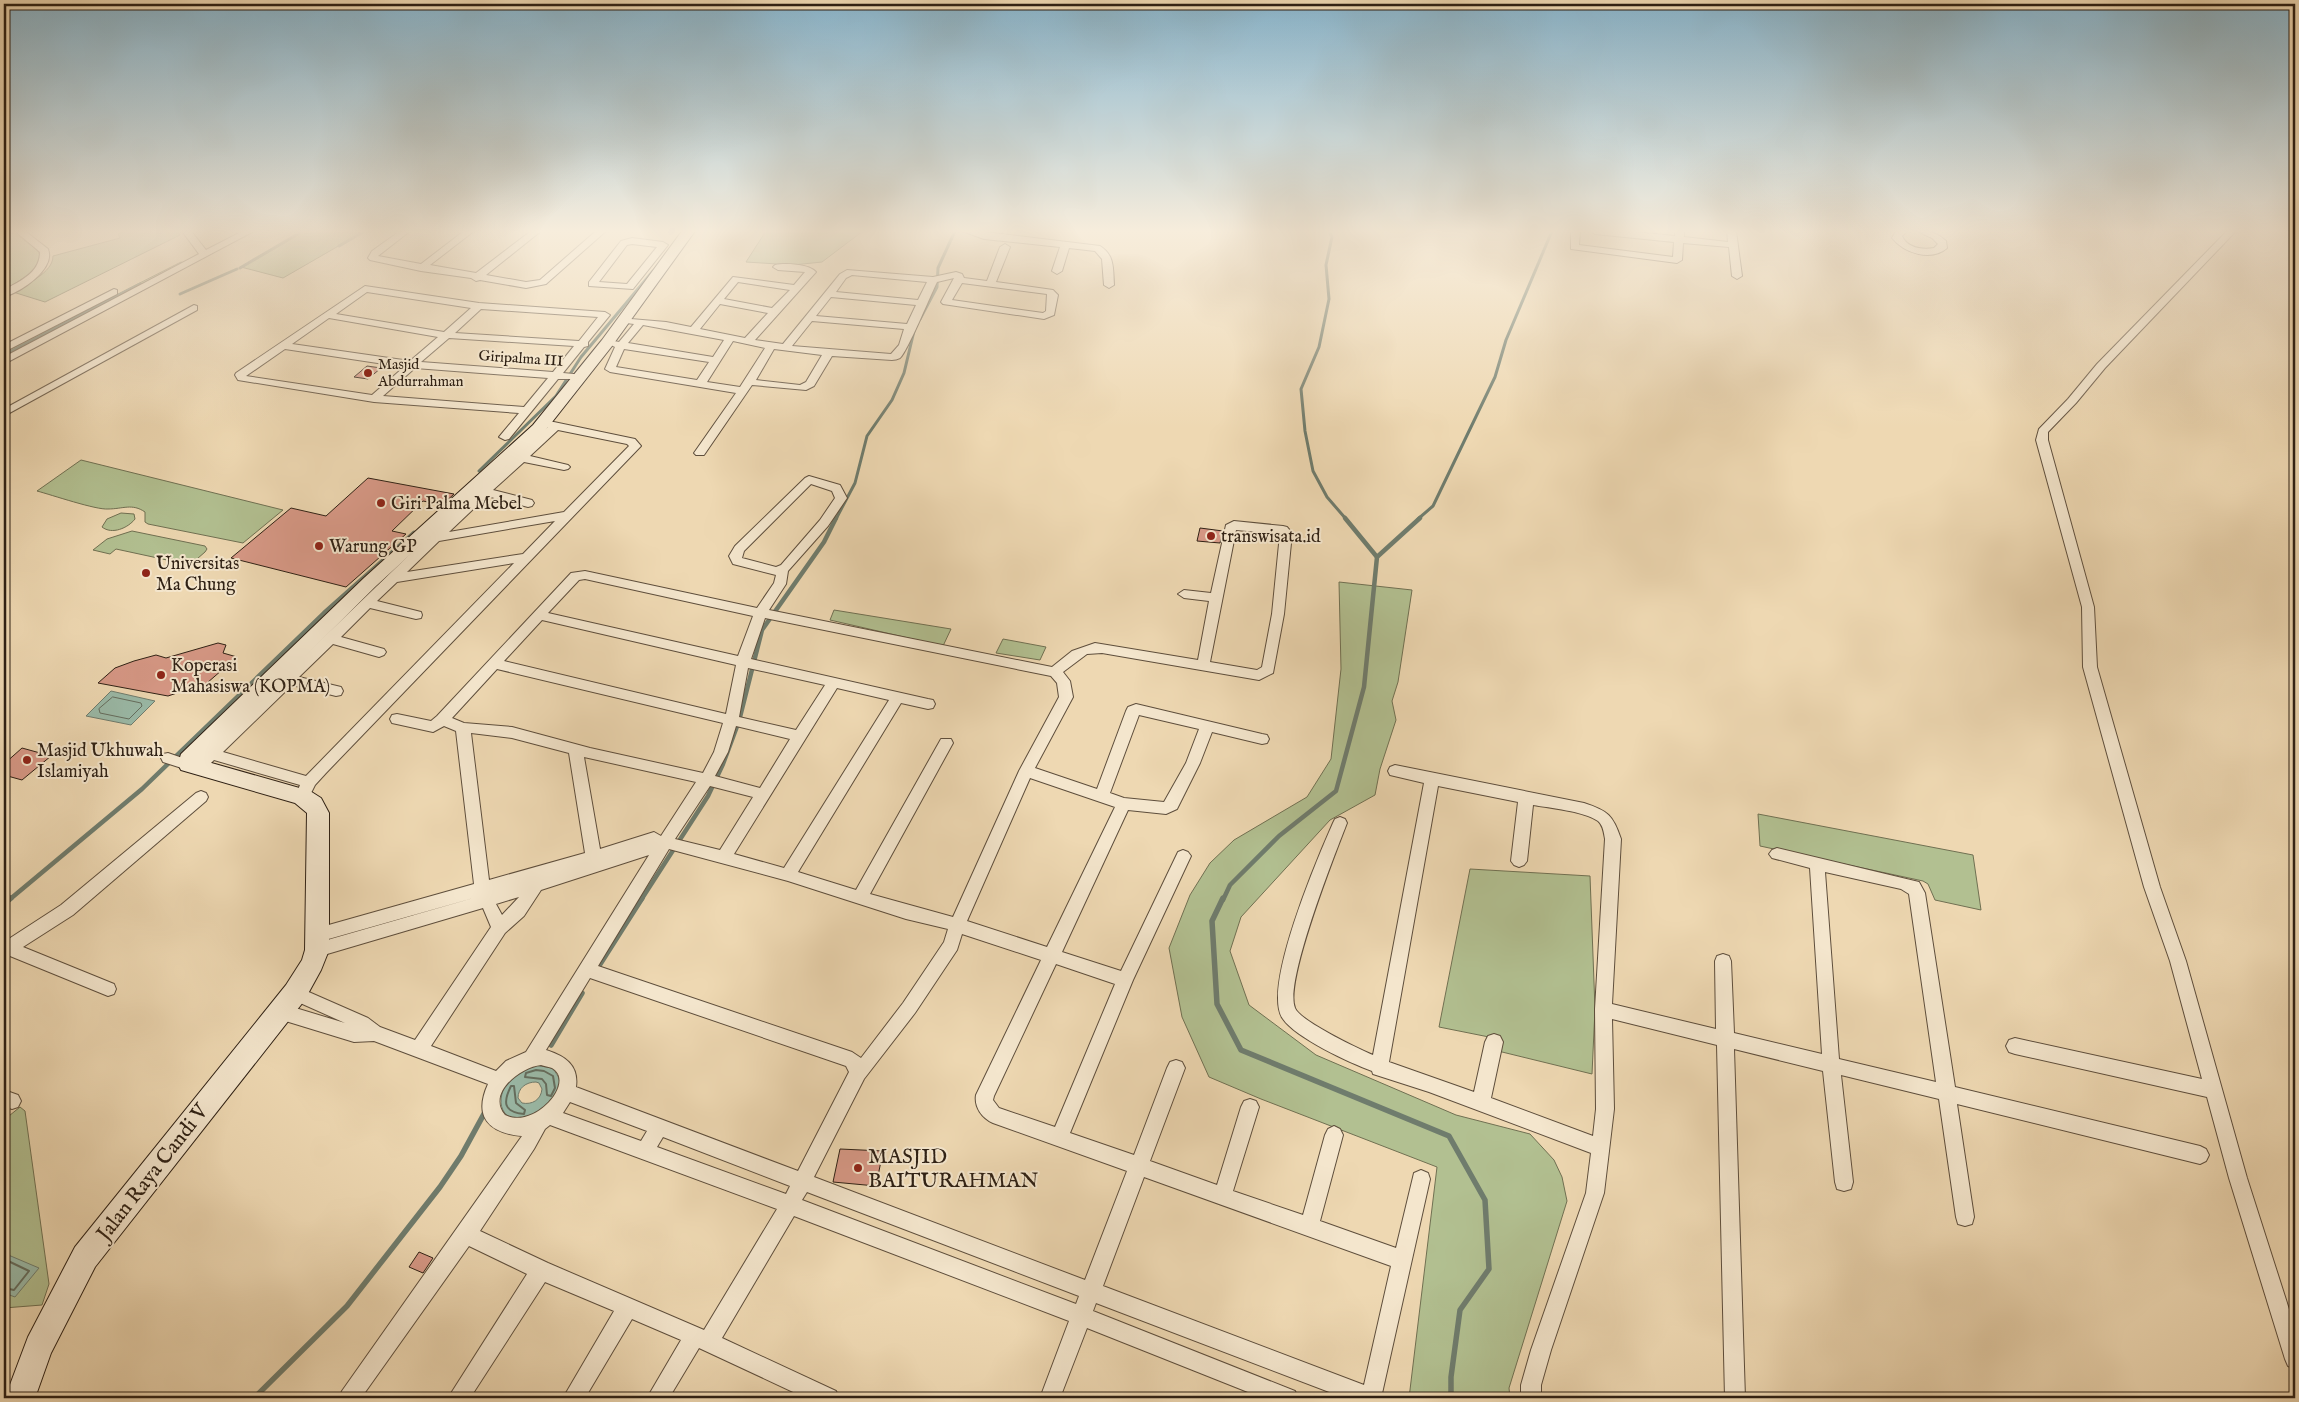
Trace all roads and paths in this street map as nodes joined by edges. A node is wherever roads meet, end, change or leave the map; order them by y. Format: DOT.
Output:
graph roads {
  1 [pos="111,296"];
  2 [pos="121,296"];
  3 [pos="353,296"];
  4 [pos="416,296"];
  5 [pos="642,296"];
  6 [pos="722,296"];
  7 [pos="790,296"];
  8 [pos="828,296"];
  9 [pos="855,296"];
  10 [pos="925,296"];
  11 [pos="949,296"];
  12 [pos="1053,296"];
  13 [pos="2169,296"];
  14 [pos="719,301"];
  15 [pos="921,303"];
  16 [pos="479,306"];
  17 [pos="194,308"];
  18 [pos="776,312"];
  19 [pos="326,315"];
  20 [pos="810,318"];
  21 [pos="632,322"];
  22 [pos="910,327"];
  23 [pos="693,331"];
  24 [pos="447,335"];
  25 [pos="731,337"];
  26 [pos="748,341"];
  27 [pos="584,344"];
  28 [pos="614,344"];
  29 [pos="282,345"];
  30 [pos="771,346"];
  31 [pos="786,347"];
  32 [pos="4,349"];
  33 [pos="829,353"];
  34 [pos="714,360"];
  35 [pos="4,361"];
  36 [pos="413,365"];
  37 [pos="569,377"];
  38 [pos="700,384"];
  39 [pos="746,387"];
  40 [pos="374,399"];
  41 [pos="527,410"];
  42 [pos="4,413"];
  43 [pos="550,424"];
  44 [pos="504,437"];
  45 [pos="700,453"];
  46 [pos="521,458"];
  47 [pos="564,467"];
  48 [pos="485,492"];
  49 [pos="528,503"];
  50 [pos="569,515"];
  51 [pos="429,537"];
  52 [pos="528,556"];
  53 [pos="782,571"];
  54 [pos="384,578"];
  55 [pos="1184,594"];
  56 [pos="1216,598"];
  57 [pos="368,603"];
  58 [pos="416,615"];
  59 [pos="539,615"];
  60 [pos="769,615"];
  61 [pos="331,639"];
  62 [pos="380,652"];
  63 [pos="493,663"];
  64 [pos="750,663"];
  65 [pos="1203,666"];
  66 [pos="1055,672"];
  67 [pos="288,679"];
  68 [pos="834,682"];
  69 [pos="336,691"];
  70 [pos="898,697"];
  71 [pos="928,704"];
  72 [pos="397,719"];
  73 [pos="442,720"];
  74 [pos="736,722"];
  75 [pos="1207,727"];
  76 [pos="463,728"];
  77 [pos="798,736"];
  78 [pos="1262,739"];
  79 [pos="946,742"];
  80 [pos="575,749"];
  81 [pos="189,761"];
  82 [pos="1026,771"];
  83 [pos="1394,771"];
  84 [pos="1432,779"];
  85 [pos="713,780"];
  86 [pos="305,790"];
  87 [pos="762,794"];
  88 [pos="1102,795"];
  89 [pos="201,798"];
  90 [pos="1526,798"];
  91 [pos="1124,804"];
  92 [pos="1340,823"];
  93 [pos="670,841"];
  94 [pos="1777,854"];
  95 [pos="1183,856"];
  96 [pos="723,858"];
  97 [pos="1519,861"];
  98 [pos="595,862"];
  99 [pos="1817,863"];
  100 [pos="788,875"];
  101 [pos="536,885"];
  102 [pos="484,895"];
  103 [pos="860,897"];
  104 [pos="957,925"];
  105 [pos="499,928"];
  106 [pos="316,949"];
  107 [pos="6,950"];
  108 [pos="1052,955"];
  109 [pos="1723,961"];
  110 [pos="586,969"];
  111 [pos="1125,980"];
  112 [pos="108,989"];
  113 [pos="287,1002"];
  114 [pos="1603,1008"];
  115 [pos="374,1033"];
  116 [pos="1726,1038"];
  117 [pos="1494,1042"];
  118 [pos="2015,1046"];
  119 [pos="419,1049"];
  120 [pos="532,1058"];
  121 [pos="1831,1064"];
  122 [pos="1176,1068"];
  123 [pos="1379,1068"];
  124 [pos="858,1073"];
  125 [pos="499,1080"];
  126 [pos="2213,1090"];
  127 [pos="567,1092"];
  128 [pos="1947,1092"];
  129 [pos="1481,1104"];
  130 [pos="1250,1107"];
  131 [pos="543,1119"];
  132 [pos="660,1128"];
  133 [pos="1334,1135"];
  134 [pos="1060,1136"];
  135 [pos="1601,1148"];
  136 [pos="644,1152"];
  137 [pos="2200,1155"];
  138 [pos="1138,1166"];
  139 [pos="1421,1178"];
  140 [pos="801,1180"];
  141 [pos="1844,1182"];
  142 [pos="1222,1197"];
  143 [pos="790,1204"];
  144 [pos="1965,1217"];
  145 [pos="1308,1228"];
  146 [pos="466,1234"];
  147 [pos="1402,1260"];
  148 [pos="541,1270"];
  149 [pos="1090,1292"];
  150 [pos="628,1309"];
  151 [pos="1081,1316"];
  152 [pos="701,1340"];
  153 [pos="2295,1359"];
  154 [pos="20,1398"];
  155 [pos="349,1398"];
  156 [pos="458,1398"];
  157 [pos="573,1398"];
  158 [pos="657,1398"];
  159 [pos="829,1398"];
  160 [pos="1050,1398"];
  161 [pos="1288,1398"];
  162 [pos="1371,1398"];
  163 [pos="1531,1398"];
  164 [pos="1735,1398"];
  1 -- 32 [label="street"];
  2 -- 35 [label="street"];
  3 -- 19 [label="street"];
  4 -- 16 [label="street"];
  5 -- 21 [label="street"];
  6 -- 14 [label="street"];
  7 -- 18 [label="street"];
  8 -- 20 [label="street"];
  9 -- 15 [label="street"];
  10 -- 15 [label="street"];
  11 -- 12 [label="street"];
  13 -- 126 [label="street"];
  14 -- 18 [label="street"];
  14 -- 23 [label="street"];
  15 -- 22 [label="street"];
  16 -- 24 [label="street"];
  16 -- 27 [label="street"];
  17 -- 42 [label="street"];
  18 -- 26 [label="street"];
  19 -- 24 [label="street"];
  19 -- 29 [label="street"];
  20 -- 22 [label="street"];
  20 -- 31 [label="street"];
  21 -- 23 [label="street"];
  21 -- 28 [label="street"];
  22 -- 33 [label="street"];
  23 -- 25 [label="street"];
  24 -- 27 [label="street"];
  24 -- 36 [label="street"];
  25 -- 26 [label="street"];
  25 -- 34 [label="street"];
  26 -- 30 [label="street"];
  27 -- 37 [label="street"];
  28 -- 34 [label="street"];
  28 -- 37 [label="street"];
  28 -- 38 [label="street"];
  29 -- 36 [label="street, Giripalma III"];
  29 -- 40 [label="street"];
  30 -- 31 [label="street"];
  30 -- 39 [label="street"];
  31 -- 33 [label="street"];
  33 -- 39 [label="street"];
  34 -- 38 [label="street"];
  36 -- 37 [label="street, Giripalma III"];
  36 -- 40 [label="street"];
  37 -- 41 [label="street"];
  37 -- 43 [label="street"];
  38 -- 39 [label="street"];
  39 -- 45 [label="street"];
  40 -- 41 [label="street"];
  41 -- 44 [label="street"];
  43 -- 46 [label="street"];
  43 -- 50 [label="street"];
  43 -- 51 [label="street"];
  46 -- 47 [label="street"];
  46 -- 48 [label="street"];
  48 -- 49 [label="street"];
  48 -- 51 [label="street"];
  50 -- 51 [label="street"];
  50 -- 52 [label="street"];
  51 -- 54 [label="street"];
  52 -- 54 [label="street"];
  52 -- 86 [label="street"];
  53 -- 53 [label="street"];
  53 -- 60 [label="street"];
  54 -- 57 [label="street"];
  54 -- 81 [label="street"];
  55 -- 56 [label="street"];
  56 -- 65 [label="street"];
  56 -- 65 [label="street"];
  57 -- 58 [label="street"];
  57 -- 61 [label="street"];
  59 -- 60 [label="street"];
  59 -- 63 [label="street"];
  59 -- 64 [label="street"];
  60 -- 64 [label="street"];
  60 -- 66 [label="street"];
  61 -- 62 [label="street"];
  61 -- 67 [label="street"];
  63 -- 73 [label="street"];
  63 -- 74 [label="street"];
  64 -- 68 [label="street"];
  64 -- 74 [label="street"];
  65 -- 66 [label="street"];
  66 -- 82 [label="street"];
  67 -- 69 [label="street"];
  67 -- 81 [label="street"];
  68 -- 70 [label="street"];
  68 -- 77 [label="street"];
  70 -- 71 [label="street"];
  70 -- 100 [label="street"];
  72 -- 73 [label="street"];
  73 -- 76 [label="street"];
  74 -- 77 [label="street"];
  74 -- 85 [label="street"];
  75 -- 78 [label="street"];
  75 -- 88 [label="street"];
  75 -- 91 [label="street"];
  76 -- 80 [label="street"];
  76 -- 102 [label="street"];
  77 -- 87 [label="street"];
  79 -- 103 [label="street"];
  80 -- 85 [label="street"];
  80 -- 98 [label="street"];
  81 -- 86 [label="street"];
  82 -- 88 [label="street"];
  82 -- 104 [label="street"];
  83 -- 84 [label="street"];
  84 -- 90 [label="street"];
  84 -- 123 [label="street"];
  85 -- 87 [label="street"];
  85 -- 93 [label="street"];
  86 -- 106 [label="street"];
  87 -- 96 [label="street"];
  88 -- 91 [label="street"];
  89 -- 107 [label="street"];
  90 -- 97 [label="street"];
  90 -- 114 [label="street"];
  91 -- 108 [label="street"];
  92 -- 123 [label="street"];
  93 -- 96 [label="street"];
  93 -- 98 [label="street"];
  93 -- 110 [label="street"];
  94 -- 99 [label="street"];
  95 -- 111 [label="street"];
  96 -- 100 [label="street"];
  98 -- 101 [label="street"];
  98 -- 102 [label="street"];
  99 -- 121 [label="street"];
  99 -- 128 [label="street"];
  100 -- 103 [label="street"];
  101 -- 102 [label="street"];
  101 -- 105 [label="street"];
  102 -- 105 [label="street"];
  102 -- 106 [label="street"];
  103 -- 104 [label="street"];
  104 -- 108 [label="street"];
  104 -- 124 [label="street"];
  105 -- 119 [label="street"];
  106 -- 113 [label="street, Jalan Raya Candi V"];
  107 -- 112 [label="street"];
  108 -- 111 [label="street"];
  108 -- 134 [label="street"];
  109 -- 116 [label="street"];
  110 -- 120 [label="street"];
  110 -- 124 [label="street"];
  111 -- 134 [label="street"];
  113 -- 115 [label="street"];
  113 -- 115 [label="street"];
  113 -- 154 [label="street, Jalan Raya Candi V"];
  114 -- 116 [label="street"];
  114 -- 135 [label="street"];
  115 -- 119 [label="street"];
  116 -- 121 [label="street"];
  116 -- 164 [label="street"];
  117 -- 129 [label="street"];
  118 -- 126 [label="street"];
  119 -- 125 [label="street"];
  120 -- 125 [label="street"];
  120 -- 127 [label="street"];
  121 -- 128 [label="street"];
  121 -- 141 [label="street"];
  122 -- 138 [label="street"];
  123 -- 129 [label="street"];
  124 -- 140 [label="street"];
  125 -- 131 [label="street"];
  126 -- 153 [label="street"];
  127 -- 131 [label="street"];
  127 -- 132 [label="street"];
  128 -- 137 [label="street"];
  128 -- 144 [label="street"];
  129 -- 135 [label="street"];
  130 -- 142 [label="street"];
  131 -- 136 [label="street"];
  131 -- 146 [label="street"];
  132 -- 136 [label="street"];
  132 -- 140 [label="street"];
  133 -- 145 [label="street"];
  134 -- 138 [label="street"];
  135 -- 163 [label="street"];
  136 -- 143 [label="street"];
  138 -- 142 [label="street"];
  138 -- 149 [label="street"];
  139 -- 147 [label="street"];
  140 -- 143 [label="street"];
  140 -- 149 [label="street"];
  142 -- 145 [label="street"];
  143 -- 151 [label="street"];
  143 -- 152 [label="street"];
  145 -- 147 [label="street"];
  146 -- 148 [label="street"];
  146 -- 155 [label="street"];
  147 -- 162 [label="street"];
  148 -- 150 [label="street"];
  148 -- 156 [label="street"];
  149 -- 151 [label="street"];
  149 -- 162 [label="street"];
  150 -- 152 [label="street"];
  150 -- 157 [label="street"];
  151 -- 160 [label="street"];
  151 -- 161 [label="street"];
  152 -- 158 [label="street"];
  152 -- 159 [label="street"];
}
